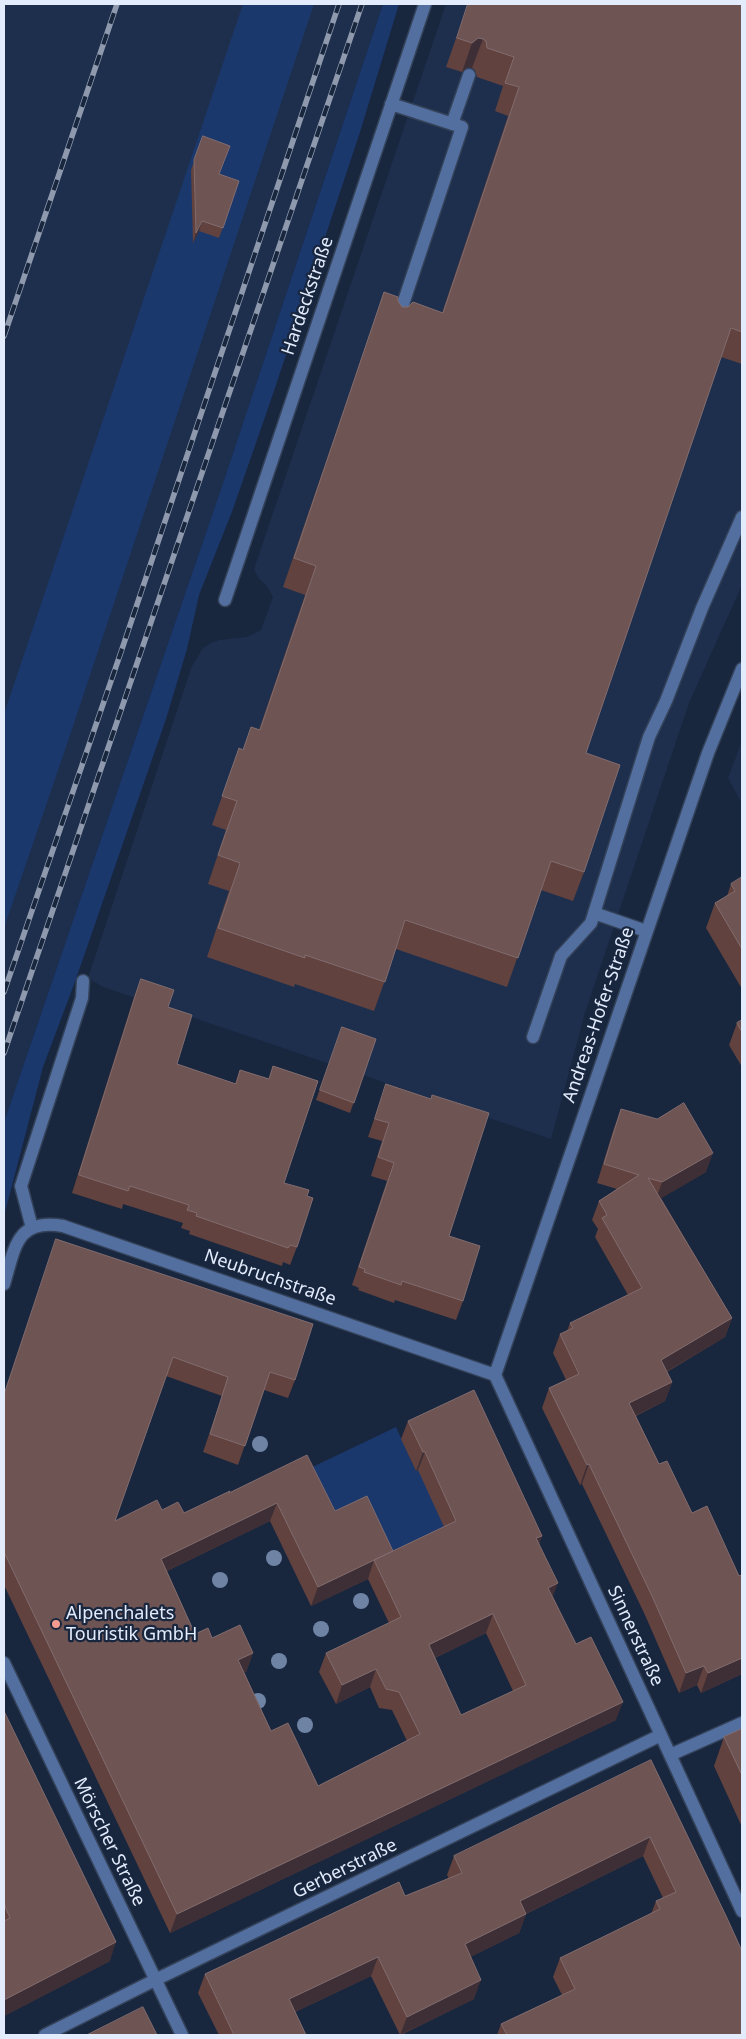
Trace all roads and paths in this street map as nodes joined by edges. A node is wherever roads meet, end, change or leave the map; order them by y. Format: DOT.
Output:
graph roads {
  1 [pos="425,4"];
  2 [pos="469,75"];
  3 [pos="392,104"];
  4 [pos="452,124"];
  5 [pos="395,328"];
  6 [pos="742,517"];
  7 [pos="224,600"];
  8 [pos="742,669"];
  9 [pos="594,913"];
  10 [pos="646,931"];
  11 [pos="83,981"];
  12 [pos="533,1037"];
  13 [pos="32,1228"];
  14 [pos="4,1284"];
  15 [pos="495,1375"];
  16 [pos="4,1663"];
  17 [pos="742,1723"];
  18 [pos="661,1735"];
  19 [pos="670,1755"];
  20 [pos="742,1911"];
  21 [pos="155,1980"];
  22 [pos="46,2035"];
  23 [pos="182,2035"];
  1 -- 3 [label="street, Hardeckstraße"];
  2 -- 4 [label="street"];
  3 -- 4 [label="street"];
  3 -- 7 [label="street, Hardeckstraße"];
  4 -- 5 [label="street"];
  6 -- 9 [label="street"];
  8 -- 10 [label="street, Andreas-Hofer-Straße"];
  9 -- 10 [label="street"];
  9 -- 12 [label="street"];
  10 -- 15 [label="street, Andreas-Hofer-Straße"];
  11 -- 13 [label="street"];
  13 -- 14 [label="street"];
  13 -- 15 [label="street, Neubruchstraße"];
  15 -- 18 [label="street, Sinnerstraße"];
  16 -- 21 [label="street, Mörscher Straße"];
  17 -- 19 [label="street"];
  18 -- 19 [label="street, Sinnerstraße"];
  18 -- 21 [label="street, Gerberstraße"];
  19 -- 20 [label="street, Sinnerstraße"];
  21 -- 22 [label="street, Gerberstraße"];
  21 -- 23 [label="street, Mörscher Straße"];
}
